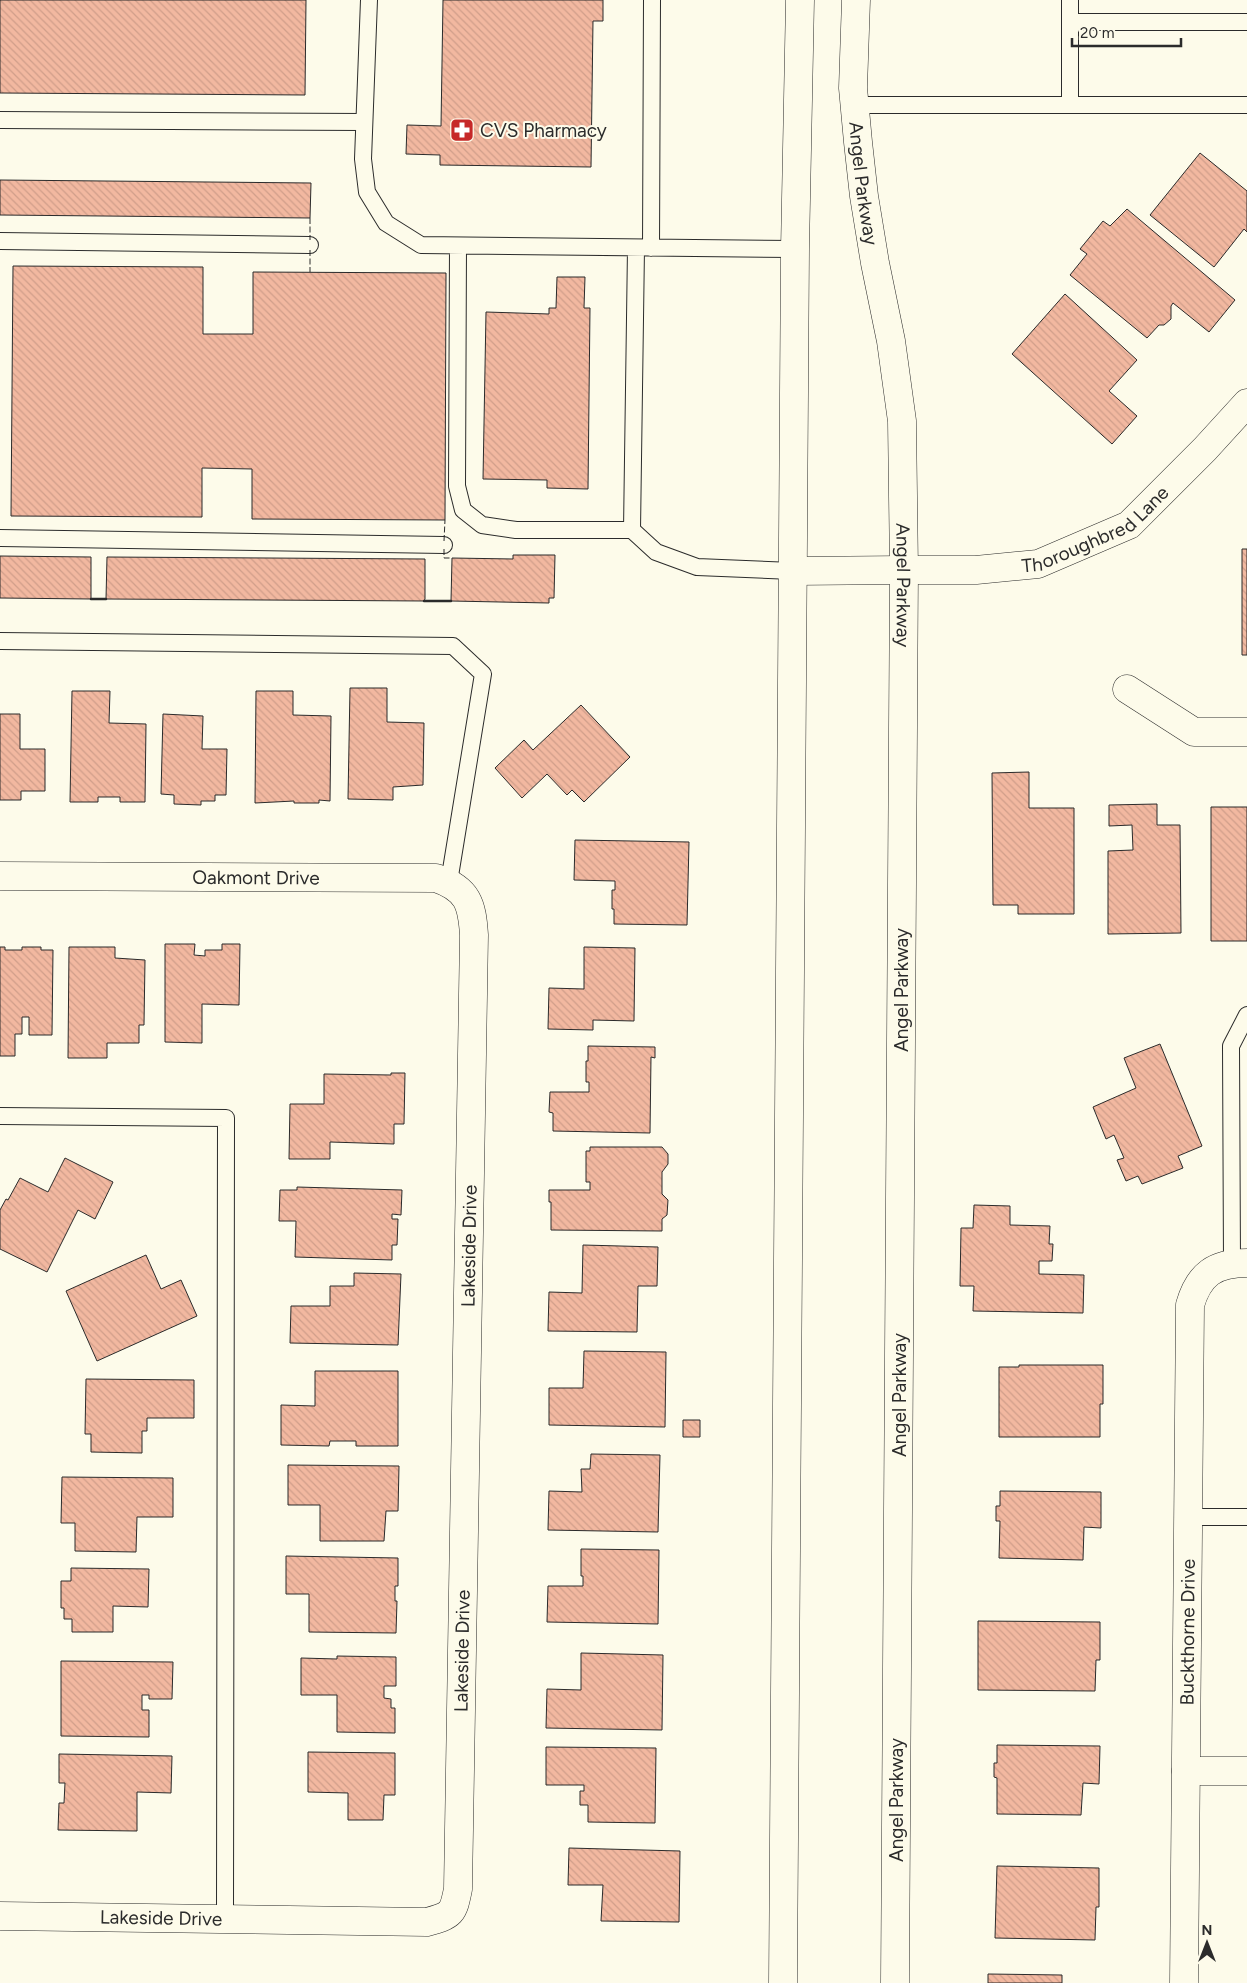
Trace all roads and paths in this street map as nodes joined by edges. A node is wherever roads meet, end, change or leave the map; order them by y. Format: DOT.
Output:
graph roads {
  1 [pos="369,0"];
  2 [pos="652,0"];
  3 [pos="800,0"];
  4 [pos="856,0"];
  5 [pos="1070,0"];
  6 [pos="1070,22"];
  7 [pos="1247,22"];
  8 [pos="855,105"];
  9 [pos="1070,105"];
  10 [pos="1247,106"];
  11 [pos="0,120"];
  12 [pos="364,122"];
  13 [pos="0,241"];
  14 [pos="310,245"];
  15 [pos="458,246"];
  16 [pos="644,248"];
  17 [pos="795,249"];
  18 [pos="1247,403"];
  19 [pos="632,530"];
  20 [pos="0,538"];
  21 [pos="444,545"];
  22 [pos="904,570"];
  23 [pos="794,572"];
  24 [pos="0,641"];
  25 [pos="1127,689"];
  26 [pos="1247,732"];
  27 [pos="0,876"];
  28 [pos="449,882"];
  29 [pos="1247,1015"];
  30 [pos="0,1116"];
  31 [pos="1240,1263"];
  32 [pos="1188,1517"];
  33 [pos="1247,1518"];
  34 [pos="1186,1771"];
  35 [pos="1247,1771"];
  36 [pos="0,1916"];
  37 [pos="225,1919"];
  38 [pos="784,1983"];
  39 [pos="895,1983"];
  40 [pos="1184,1983"];
  1 -- 12 [label="lane"];
  2 -- 16 [label="lane"];
  3 -- 17 [label="main road"];
  4 -- 8 [label="main road, Angel Parkway"];
  5 -- 6 [label="lane"];
  6 -- 7 [label="lane"];
  6 -- 9 [label="lane"];
  8 -- 9 [label="lane"];
  8 -- 22 [label="main road, Angel Parkway"];
  9 -- 10 [label="lane"];
  11 -- 12 [label="lane"];
  12 -- 15 [label="lane"];
  13 -- 14 [label="lane"];
  15 -- 16 [label="lane"];
  15 -- 19 [label="lane"];
  16 -- 17 [label="lane"];
  16 -- 19 [label="lane"];
  17 -- 23 [label="main road"];
  18 -- 22 [label="main road, Thoroughbred Lane"];
  19 -- 23 [label="lane"];
  20 -- 21 [label="lane"];
  22 -- 23 [label="main road, Thoroughbred Lane"];
  22 -- 39 [label="main road, Angel Parkway"];
  23 -- 38 [label="main road"];
  24 -- 28 [label="lane"];
  25 -- 26 [label="main road"];
  27 -- 28 [label="main road, Oakmont Drive"];
  28 -- 37 [label="main road, Lakeside Drive"];
  29 -- 31 [label="lane"];
  30 -- 37 [label="lane"];
  31 -- 32 [label="main road, Buckthorne Drive"];
  32 -- 33 [label="lane"];
  32 -- 34 [label="main road, Buckthorne Drive"];
  34 -- 35 [label="main road"];
  34 -- 40 [label="main road, Buckthorne Drive"];
  36 -- 37 [label="main road, Lakeside Drive"];
}
